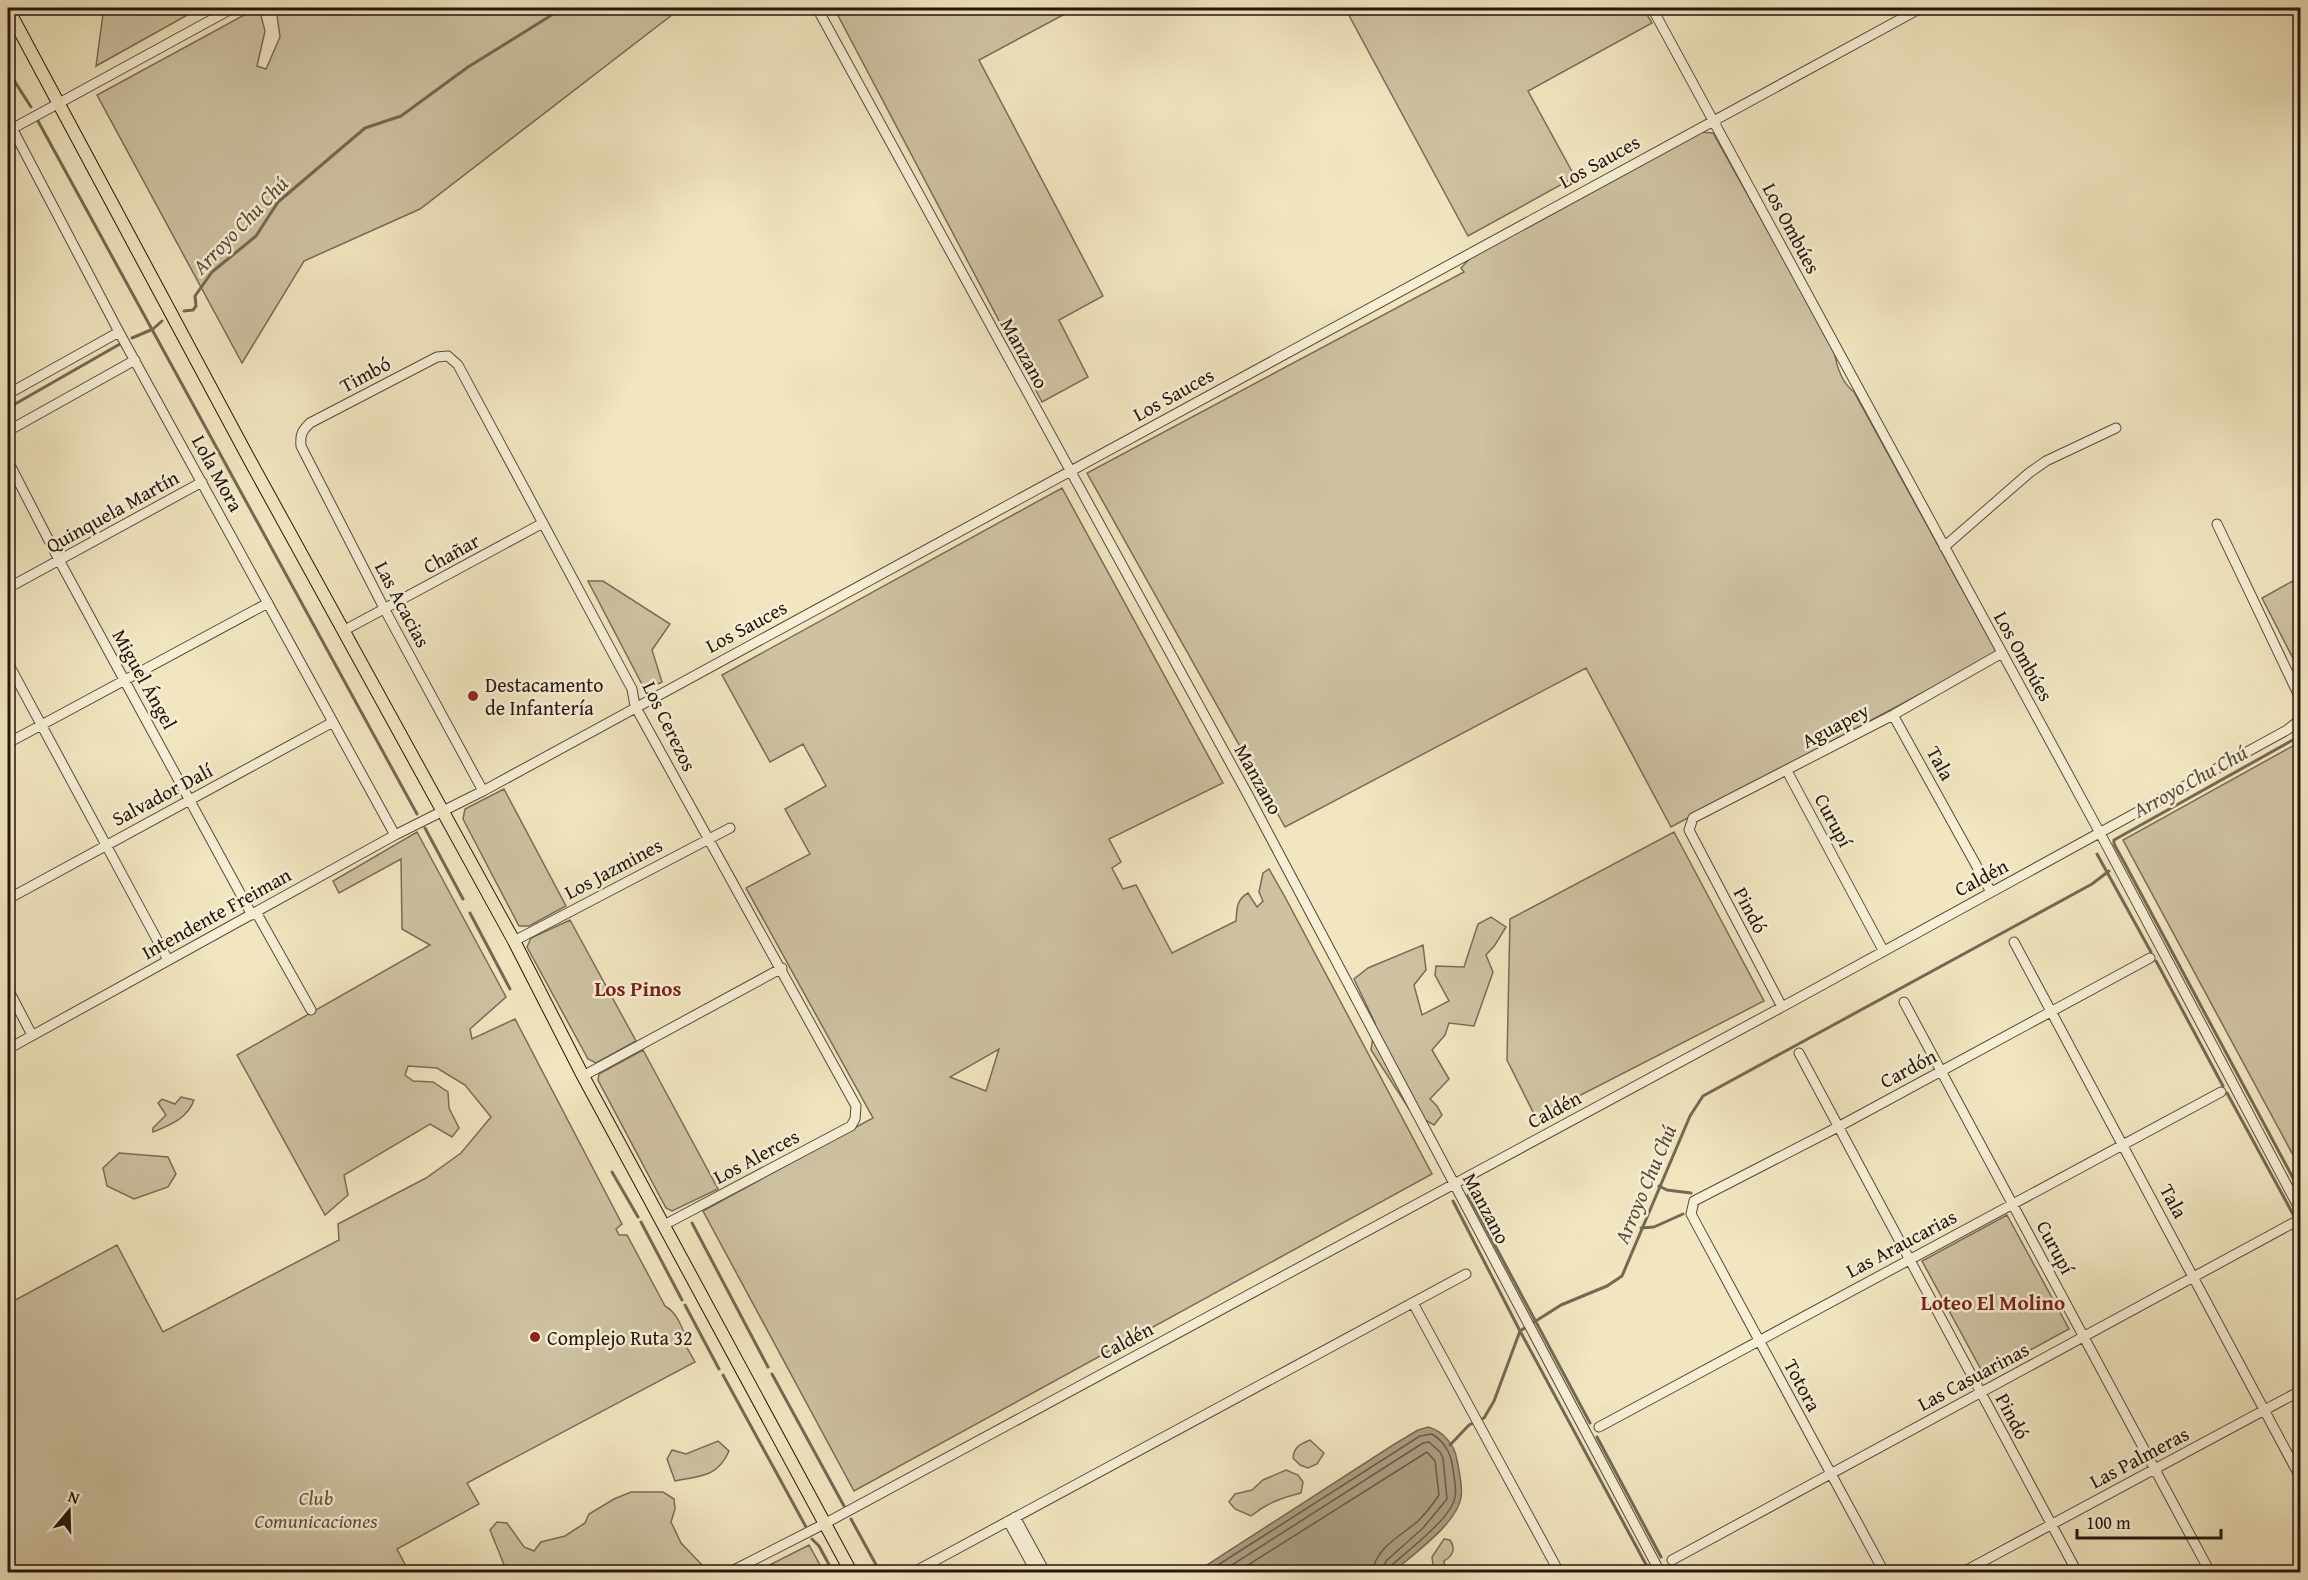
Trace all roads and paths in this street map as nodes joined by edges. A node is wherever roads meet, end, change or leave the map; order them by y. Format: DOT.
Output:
graph roads {
  1 [pos="233,8"];
  2 [pos="817,8"];
  3 [pos="1652,8"];
  4 [pos="1920,8"];
  5 [pos="8,9"];
  6 [pos="59,102"];
  7 [pos="1713,120"];
  8 [pos="10,129"];
  9 [pos="119,332"];
  10 [pos="448,356"];
  11 [pos="135,360"];
  12 [pos="8,394"];
  13 [pos="2116,428"];
  14 [pos="8,431"];
  15 [pos="302,431"];
  16 [pos="8,461"];
  17 [pos="1069,471"];
  18 [pos="202,482"];
  19 [pos="543,523"];
  20 [pos="2217,524"];
  21 [pos="1944,547"];
  22 [pos="59,560"];
  23 [pos="8,588"];
  24 [pos="268,603"];
  25 [pos="385,610"];
  26 [pos="343,631"];
  27 [pos="2002,653"];
  28 [pos="8,663"];
  29 [pos="125,679"];
  30 [pos="2301,698"];
  31 [pos="635,706"];
  32 [pos="1893,715"];
  33 [pos="2299,718"];
  34 [pos="333,722"];
  35 [pos="41,725"];
  36 [pos="8,743"];
  37 [pos="1787,771"];
  38 [pos="483,790"];
  39 [pos="190,800"];
  40 [pos="442,812"];
  41 [pos="730,828"];
  42 [pos="1689,830"];
  43 [pos="2100,833"];
  44 [pos="395,835"];
  45 [pos="708,839"];
  46 [pos="106,844"];
  47 [pos="1991,892"];
  48 [pos="8,899"];
  49 [pos="254,913"];
  50 [pos="514,941"];
  51 [pos="2014,942"];
  52 [pos="1883,950"];
  53 [pos="2150,958"];
  54 [pos="168,960"];
  55 [pos="782,968"];
  56 [pos="8,989"];
  57 [pos="1904,1002"];
  58 [pos="1782,1007"];
  59 [pos="311,1010"];
  60 [pos="2051,1012"];
  61 [pos="32,1035"];
  62 [pos="8,1048"];
  63 [pos="1799,1053"];
  64 [pos="1941,1071"];
  65 [pos="583,1076"];
  66 [pos="2221,1092"];
  67 [pos="857,1112"];
  68 [pos="1838,1127"];
  69 [pos="2122,1144"];
  70 [pos="1454,1184"];
  71 [pos="2013,1204"];
  72 [pos="2301,1210"];
  73 [pos="1691,1214"];
  74 [pos="2293,1223"];
  75 [pos="664,1225"];
  76 [pos="1909,1259"];
  77 [pos="1466,1274"];
  78 [pos="2194,1276"];
  79 [pos="1413,1303"];
  80 [pos="2084,1336"];
  81 [pos="1760,1341"];
  82 [pos="2301,1391"];
  83 [pos="1980,1392"];
  84 [pos="2264,1411"];
  85 [pos="1599,1427"];
  86 [pos="2155,1469"];
  87 [pos="1830,1473"];
  88 [pos="2301,1477"];
  89 [pos="1012,1519"];
  90 [pos="824,1524"];
  91 [pos="2052,1525"];
  92 [pos="1671,1560"];
  93 [pos="730,1572"];
  94 [pos="851,1572"];
  95 [pos="914,1572"];
  96 [pos="1036,1572"];
  97 [pos="1045,1572"];
  98 [pos="1558,1572"];
  99 [pos="1660,1572"];
  100 [pos="1884,1572"];
  101 [pos="1963,1572"];
  102 [pos="2077,1572"];
  103 [pos="2210,1572"];
  1 -- 6 [label="street"];
  2 -- 17 [label="street, Manzano"];
  3 -- 7 [label="street, Los Ombúes"];
  4 -- 7 [label="street, Los Sauces"];
  5 -- 6 [label="main road"];
  6 -- 8 [label="street"];
  6 -- 26 [label="main road"];
  7 -- 17 [label="street, Los Sauces"];
  7 -- 21 [label="street, Los Ombúes"];
  8 -- 9 [label="street, Lola Mora"];
  9 -- 11 [label="street, Lola Mora"];
  9 -- 12 [label="street"];
  10 -- 15 [label="street, Timbó"];
  10 -- 19 [label="street, Los Cerezos"];
  11 -- 14 [label="street"];
  11 -- 18 [label="street, Lola Mora"];
  13 -- 21 [label="street"];
  15 -- 25 [label="street, Las Acacias"];
  16 -- 22 [label="street, Miguel Ángel"];
  17 -- 31 [label="street, Los Sauces"];
  17 -- 70 [label="street, Manzano"];
  18 -- 22 [label="street, Quinquela Martín"];
  18 -- 24 [label="street, Lola Mora"];
  19 -- 25 [label="street, Chañar"];
  19 -- 31 [label="street, Los Cerezos"];
  20 -- 30 [label="street"];
  21 -- 27 [label="street, Los Ombúes"];
  22 -- 23 [label="street, Quinquela Martín"];
  22 -- 29 [label="street, Miguel Ángel"];
  24 -- 29 [label="street"];
  24 -- 34 [label="street, Lola Mora"];
  25 -- 26 [label="street, Chañar"];
  25 -- 38 [label="street, Las Acacias"];
  26 -- 40 [label="main road"];
  27 -- 32 [label="street, Aguapey"];
  27 -- 43 [label="street, Los Ombúes"];
  28 -- 35 [label="street"];
  29 -- 35 [label="street"];
  29 -- 39 [label="street, Miguel Ángel"];
  31 -- 38 [label="street, Los Sauces"];
  31 -- 45 [label="street, Los Cerezos"];
  32 -- 37 [label="street, Aguapey"];
  32 -- 47 [label="street, Tala"];
  33 -- 43 [label="street, Caldén"];
  34 -- 39 [label="street, Salvador Dalí"];
  34 -- 44 [label="street, Lola Mora"];
  35 -- 36 [label="street"];
  35 -- 46 [label="street"];
  37 -- 42 [label="street, Aguapey"];
  37 -- 52 [label="street, Curupí"];
  38 -- 40 [label="street, Los Sauces"];
  39 -- 46 [label="street, Salvador Dalí"];
  39 -- 49 [label="street, Miguel Ángel"];
  40 -- 44 [label="street, Intendente Freiman"];
  40 -- 50 [label="main road"];
  41 -- 45 [label="street, Los Jazmines"];
  42 -- 58 [label="street, Pindó"];
  43 -- 47 [label="street, Caldén"];
  43 -- 72 [label="street, Los Ombúes"];
  44 -- 49 [label="street, Intendente Freiman"];
  45 -- 50 [label="street, Los Jazmines"];
  45 -- 55 [label="street, Los Cerezos"];
  46 -- 48 [label="street, Salvador Dalí"];
  46 -- 54 [label="street"];
  47 -- 52 [label="street, Caldén"];
  49 -- 54 [label="street, Intendente Freiman"];
  49 -- 59 [label="street, Miguel Ángel"];
  50 -- 65 [label="main road"];
  51 -- 60 [label="street, Tala"];
  52 -- 58 [label="street, Caldén"];
  53 -- 60 [label="street, Cardón"];
  54 -- 61 [label="street, Intendente Freiman"];
  55 -- 65 [label="street"];
  55 -- 67 [label="street, Los Cerezos"];
  56 -- 61 [label="street"];
  57 -- 64 [label="street, Curupí"];
  58 -- 70 [label="street, Caldén"];
  60 -- 64 [label="street, Cardón"];
  60 -- 69 [label="street, Tala"];
  61 -- 62 [label="street, Intendente Freiman"];
  63 -- 68 [label="street, Pindó"];
  64 -- 68 [label="street, Cardón"];
  64 -- 71 [label="street, Curupí"];
  65 -- 75 [label="main road"];
  66 -- 69 [label="street, Las Araucarias"];
  67 -- 75 [label="street, Los Alerces"];
  68 -- 73 [label="street, Cardón"];
  68 -- 76 [label="street, Pindó"];
  69 -- 71 [label="street, Las Araucarias"];
  69 -- 78 [label="street, Tala"];
  70 -- 90 [label="street, Caldén"];
  70 -- 99 [label="street, Manzano"];
  71 -- 76 [label="street, Las Araucarias"];
  71 -- 80 [label="street, Curupí"];
  73 -- 81 [label="street, Totora"];
  74 -- 78 [label="street, Las Casuarinas"];
  75 -- 90 [label="main road"];
  76 -- 81 [label="street, Las Araucarias"];
  76 -- 83 [label="street, Pindó"];
  77 -- 79 [label="street"];
  78 -- 80 [label="street, Las Casuarinas"];
  78 -- 84 [label="street, Tala"];
  79 -- 89 [label="street"];
  79 -- 98 [label="street"];
  80 -- 83 [label="street, Las Casuarinas"];
  80 -- 86 [label="street, Curupí"];
  81 -- 85 [label="street, Las Araucarias"];
  81 -- 87 [label="street, Totora"];
  82 -- 84 [label="street, Las Palmeras"];
  83 -- 87 [label="street, Las Casuarinas"];
  83 -- 91 [label="street, Pindó"];
  84 -- 86 [label="street, Las Palmeras"];
  84 -- 88 [label="street, Tala"];
  86 -- 91 [label="street, Las Palmeras"];
  86 -- 103 [label="street, Curupí"];
  87 -- 92 [label="street, Las Casuarinas"];
  87 -- 100 [label="street, Totora"];
  89 -- 95 [label="street"];
  89 -- 96 [label="street"];
  89 -- 97 [label="street"];
  90 -- 93 [label="street, Caldén"];
  90 -- 94 [label="main road"];
  91 -- 101 [label="street, Las Palmeras"];
  91 -- 102 [label="street, Pindó"];
}
